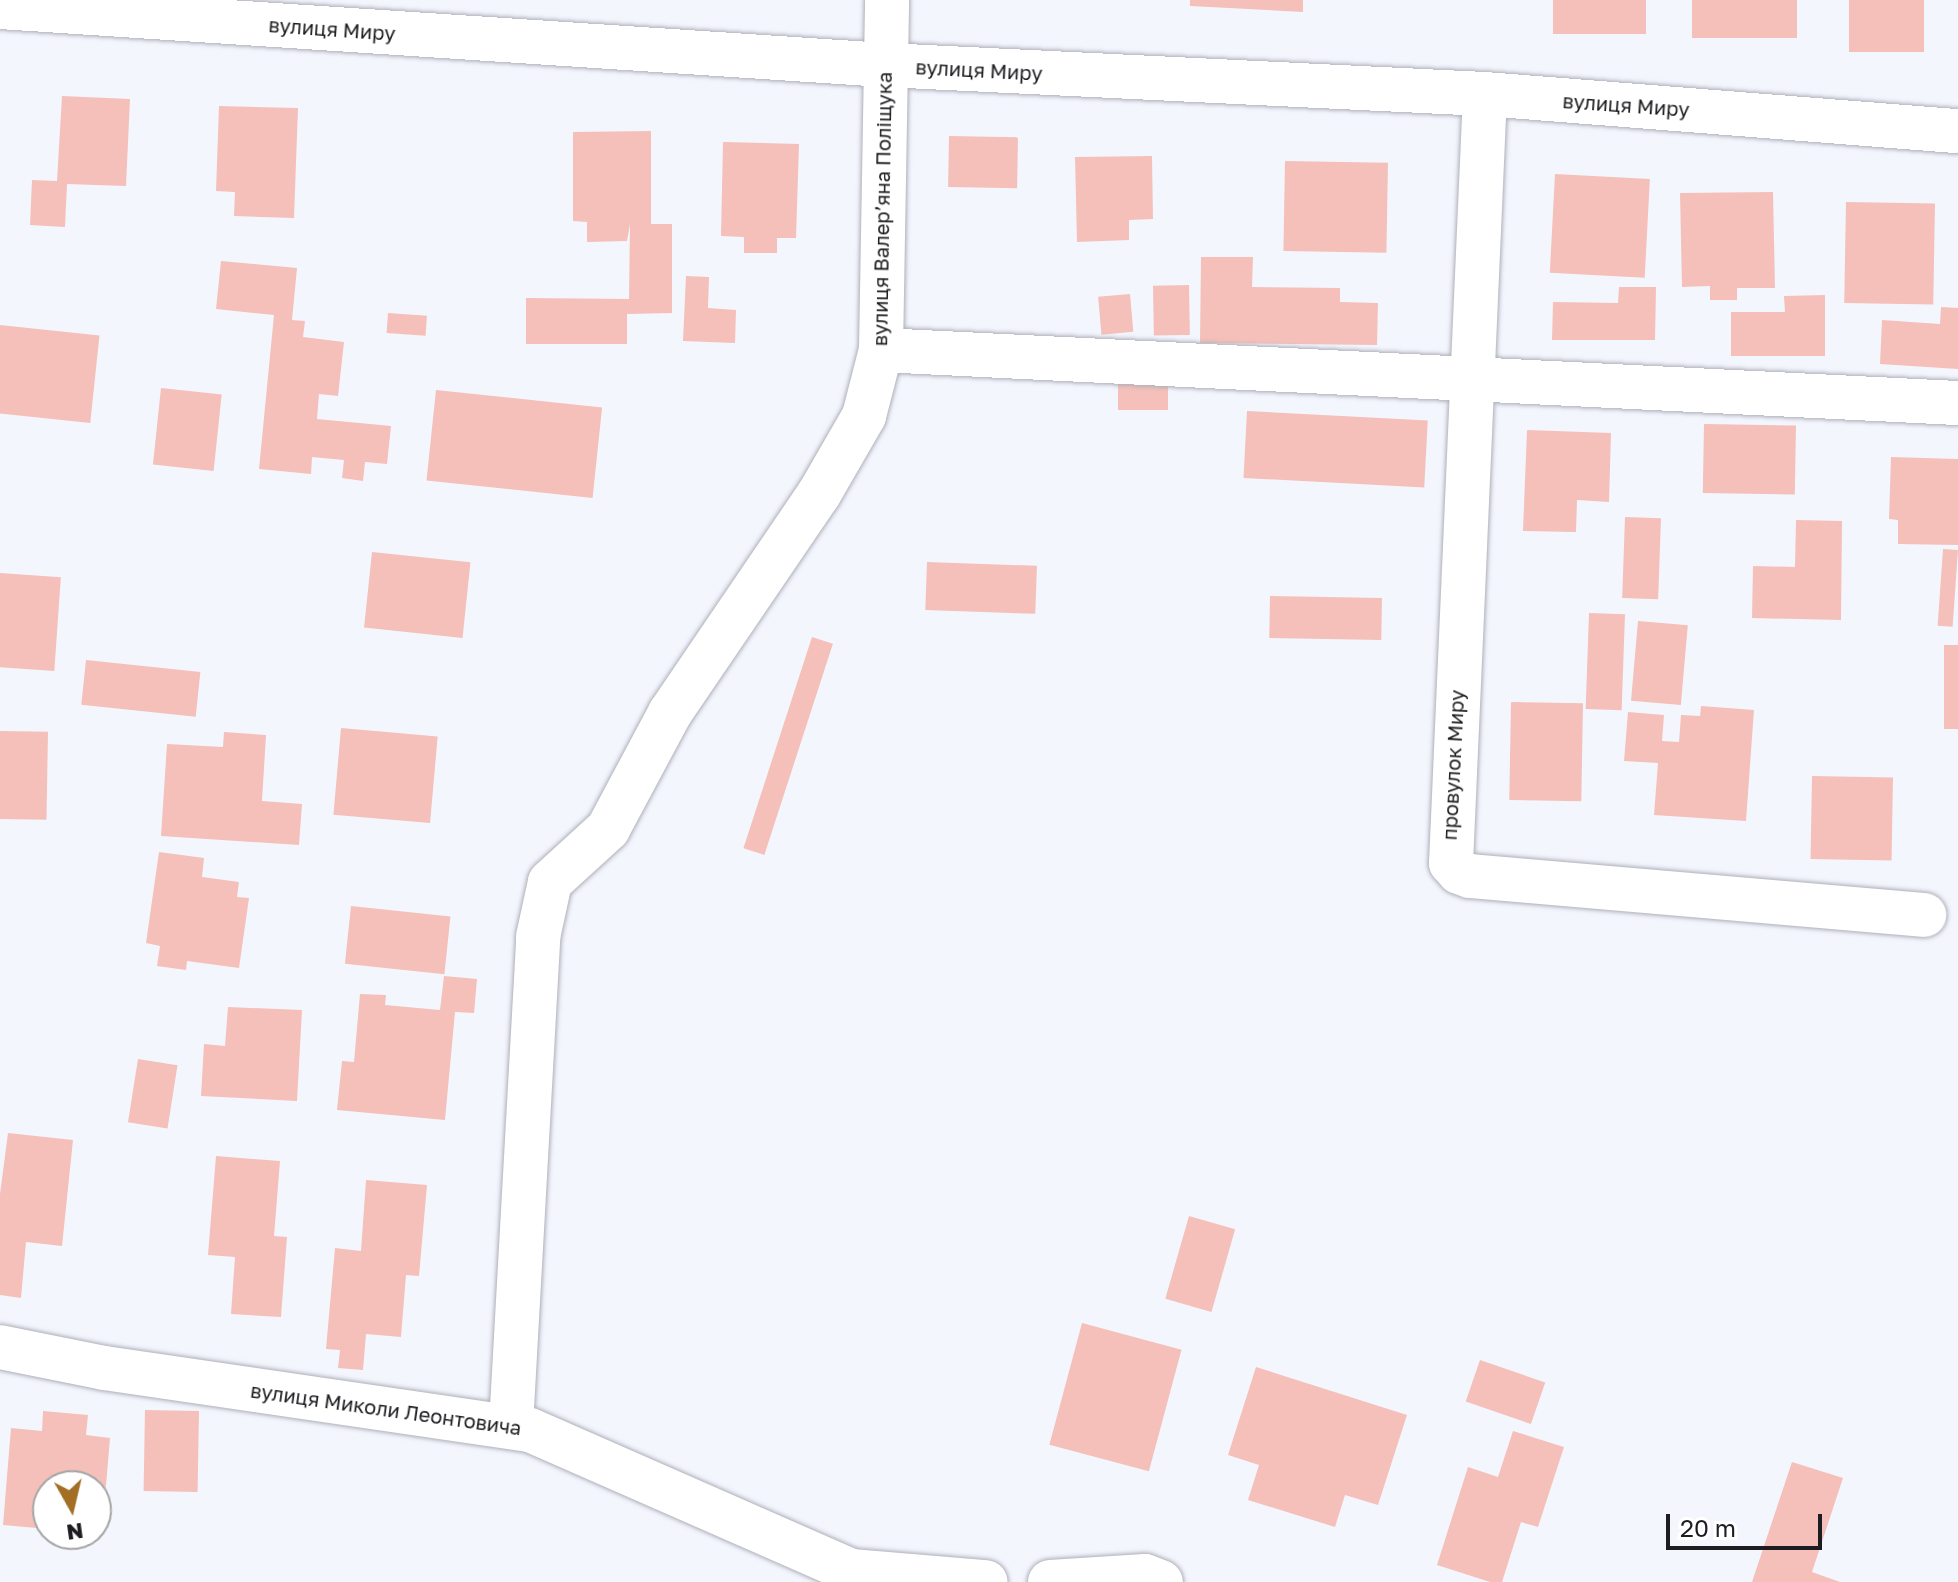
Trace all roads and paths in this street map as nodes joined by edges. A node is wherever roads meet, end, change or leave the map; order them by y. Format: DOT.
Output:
graph roads {
  1 [pos="887,0"];
  2 [pos="0,7"];
  3 [pos="885,65"];
  4 [pos="1485,94"];
  5 [pos="1958,131"];
  6 [pos="881,350"];
  7 [pos="1472,379"];
  8 [pos="1958,403"];
  9 [pos="1924,915"];
  10 [pos="0,1347"];
  11 [pos="511,1426"];
  12 [pos="986,1582"];
  13 [pos="1050,1582"];
  14 [pos="1161,1582"];
  1 -- 3 [label="street, вулиця Валерʼяна Поліщука"];
  2 -- 3 [label="street, вулиця Миру"];
  3 -- 4 [label="street, вулиця Миру"];
  3 -- 6 [label="street, вулиця Валерʼяна Поліщука"];
  4 -- 5 [label="street, вулиця Миру"];
  4 -- 7 [label="street, провулок Миру"];
  6 -- 7 [label="street"];
  6 -- 11 [label="street, вулиця Валерʼяна Поліщука"];
  7 -- 8 [label="street"];
  7 -- 9 [label="street, провулок Миру"];
  10 -- 11 [label="street, вулиця Миколи Леонтовича"];
  11 -- 12 [label="street, вулиця Миколи Леонтовича"];
  13 -- 14 [label="street"];
}
